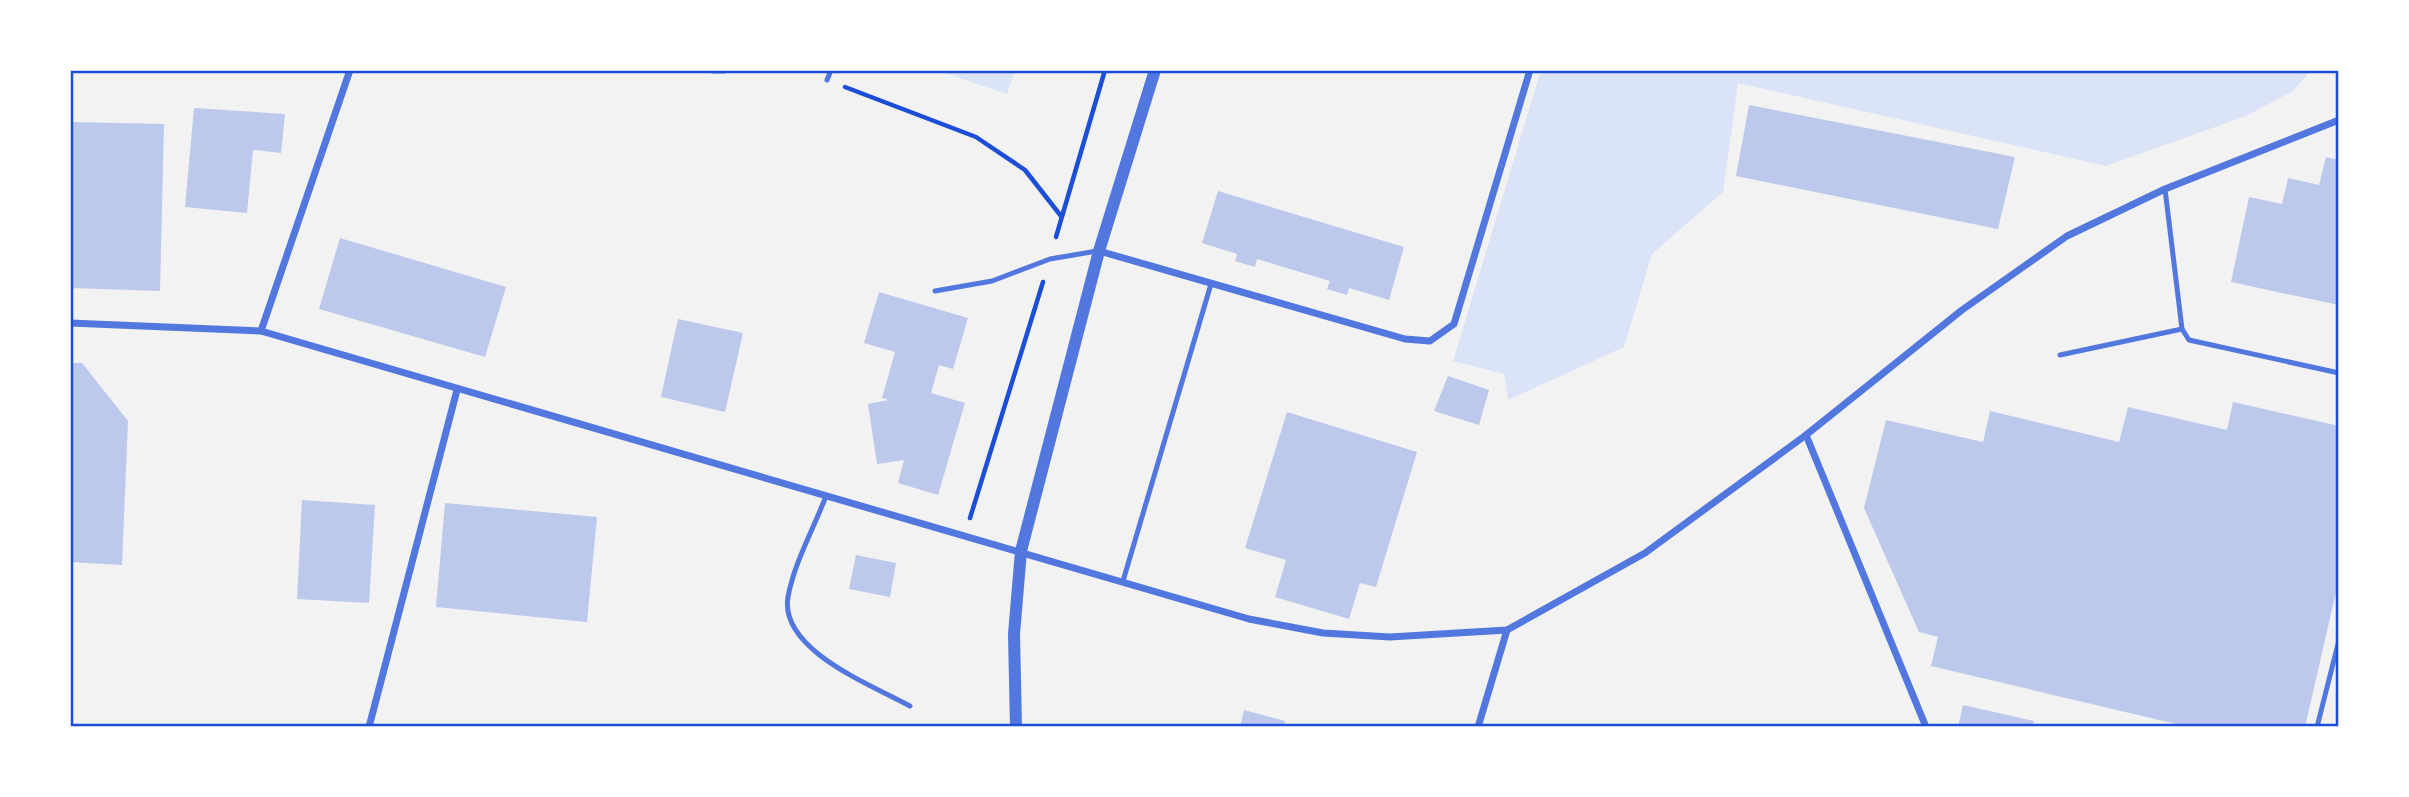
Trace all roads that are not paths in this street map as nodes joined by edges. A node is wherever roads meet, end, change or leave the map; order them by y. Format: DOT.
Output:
graph roads {
  1 [pos="350,70"];
  2 [pos="713,70"];
  3 [pos="724,70"];
  4 [pos="831,70"];
  5 [pos="1155,70"];
  6 [pos="1530,70"];
  7 [pos="827,80"];
  8 [pos="2339,120"];
  9 [pos="2165,189"];
  10 [pos="1099,251"];
  11 [pos="1211,284"];
  12 [pos="935,291"];
  13 [pos="70,323"];
  14 [pos="2182,329"];
  15 [pos="261,331"];
  16 [pos="2060,355"];
  17 [pos="2339,373"];
  18 [pos="457,390"];
  19 [pos="1806,435"];
  20 [pos="827,496"];
  21 [pos="1021,551"];
  22 [pos="1123,581"];
  23 [pos="1507,630"];
  24 [pos="2339,640"];
  25 [pos="910,706"];
  26 [pos="369,727"];
  27 [pos="1016,727"];
  28 [pos="1478,727"];
  29 [pos="1926,727"];
  30 [pos="2317,727"];
  1 -- 15 [label="street"];
  2 -- 3 [label="street"];
  4 -- 7 [label="lane"];
  5 -- 10 [label="street"];
  6 -- 11 [label="street"];
  8 -- 9 [label="street"];
  9 -- 14 [label="lane"];
  9 -- 19 [label="street"];
  10 -- 11 [label="street"];
  10 -- 12 [label="lane"];
  10 -- 21 [label="street"];
  11 -- 22 [label="lane"];
  13 -- 15 [label="street"];
  14 -- 16 [label="lane"];
  14 -- 17 [label="lane"];
  15 -- 18 [label="street"];
  18 -- 20 [label="street"];
  18 -- 26 [label="street"];
  19 -- 23 [label="street"];
  19 -- 29 [label="street"];
  20 -- 21 [label="street"];
  20 -- 25 [label="lane"];
  21 -- 22 [label="street"];
  21 -- 27 [label="street"];
  22 -- 23 [label="street"];
  23 -- 28 [label="street"];
  24 -- 30 [label="lane"];
}
